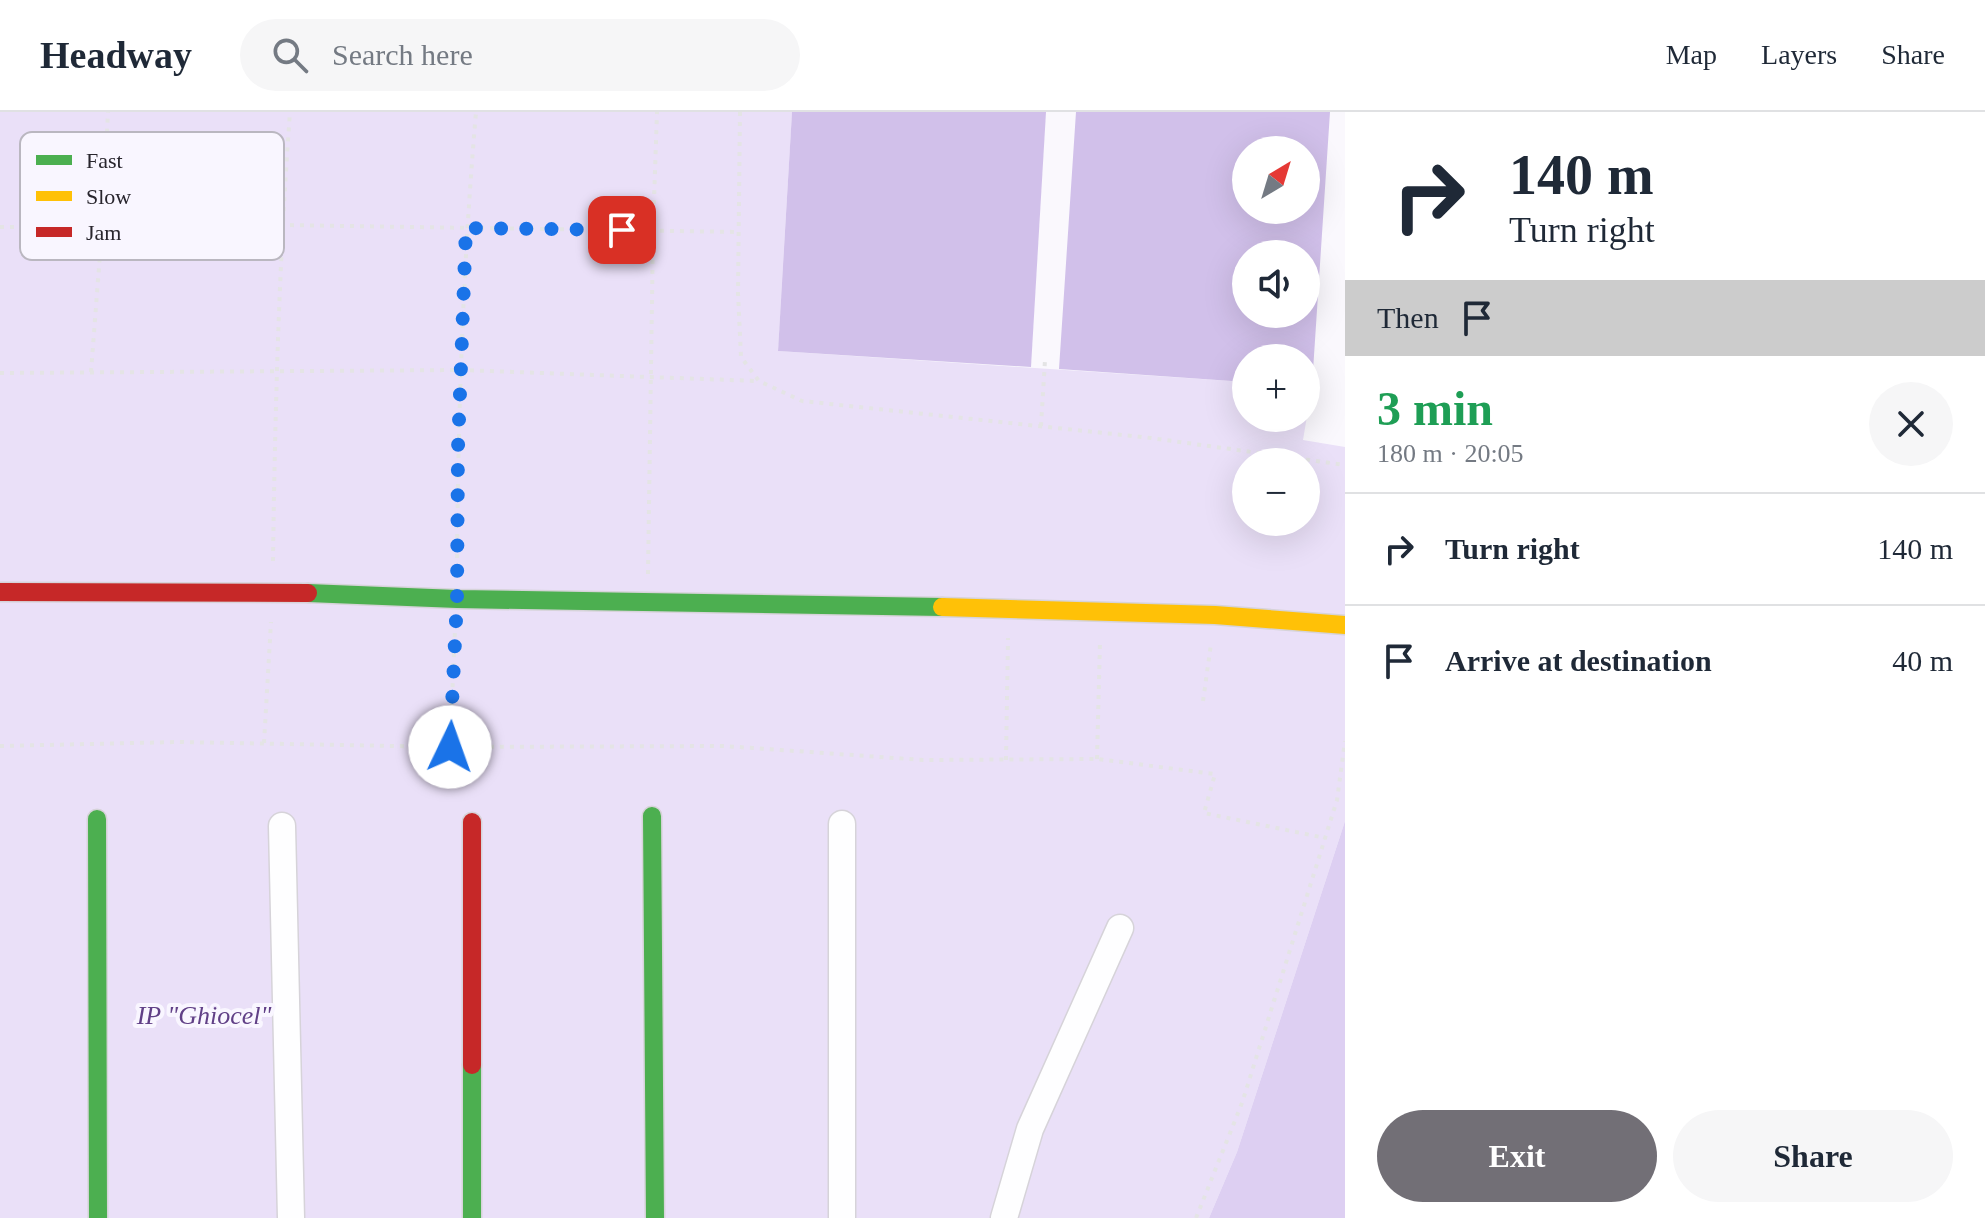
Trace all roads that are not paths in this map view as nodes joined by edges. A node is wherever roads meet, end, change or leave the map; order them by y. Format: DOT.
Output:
graph roads {
  1 [pos="0,592"];
  2 [pos="1345,625"];
  3 [pos="652,816"];
  4 [pos="97,819"];
  5 [pos="472,822"];
  6 [pos="842,824"];
  7 [pos="282,826"];
  8 [pos="1120,928"];
  9 [pos="98,1218"];
  10 [pos="291,1218"];
  11 [pos="472,1218"];
  12 [pos="655,1218"];
  13 [pos="842,1218"];
  14 [pos="1004,1218"];
  1 -- 2 [label="street"];
  3 -- 12 [label="street"];
  4 -- 9 [label="street"];
  5 -- 11 [label="street"];
  6 -- 13 [label="street"];
  7 -- 10 [label="street"];
  8 -- 14 [label="street"];
}
